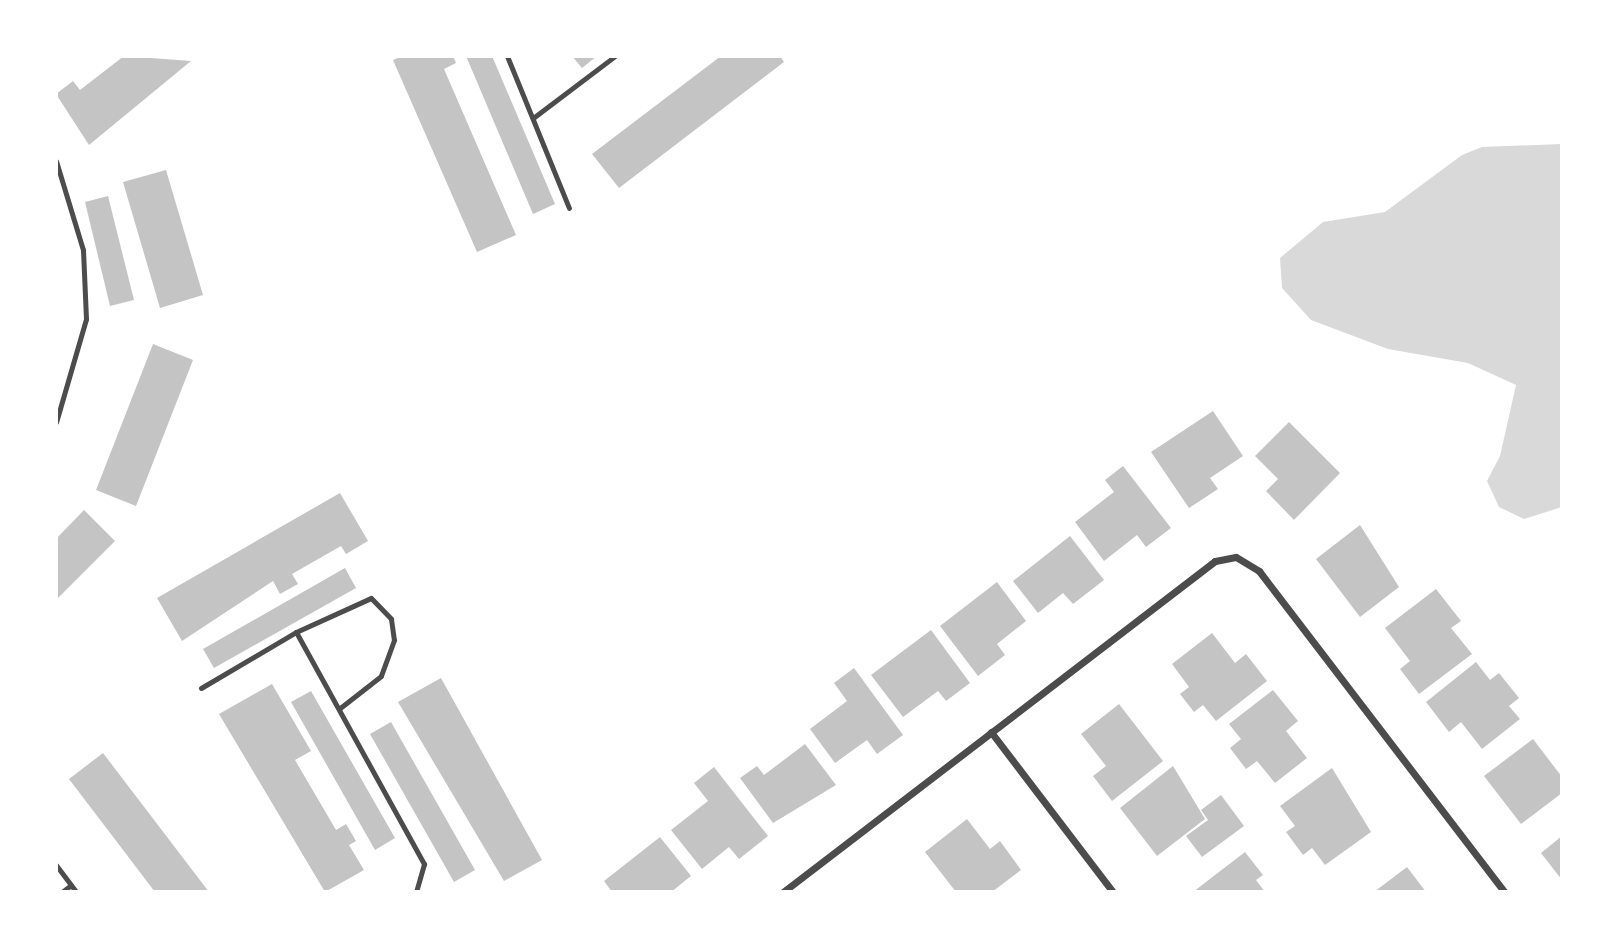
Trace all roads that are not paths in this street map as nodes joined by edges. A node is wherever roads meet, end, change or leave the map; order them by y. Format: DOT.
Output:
graph roads {
  1 [pos="508,56"];
  2 [pos="615,56"];
  3 [pos="533,118"];
  4 [pos="56,162"];
  5 [pos="569,208"];
  6 [pos="56,422"];
  7 [pos="296,632"];
  8 [pos="201,688"];
  9 [pos="340,708"];
  10 [pos="991,732"];
  11 [pos="56,865"];
  12 [pos="71,885"];
  13 [pos="62,892"];
  14 [pos="76,892"];
  15 [pos="416,892"];
  16 [pos="783,892"];
  17 [pos="1113,892"];
  18 [pos="1504,892"];
  1 -- 3 [label="lane"];
  2 -- 3 [label="lane"];
  3 -- 5 [label="lane"];
  4 -- 6 [label="lane"];
  7 -- 8 [label="lane"];
  7 -- 9 [label="lane"];
  7 -- 9 [label="lane"];
  9 -- 15 [label="lane"];
  10 -- 16 [label="street"];
  10 -- 17 [label="street"];
  10 -- 18 [label="street"];
  11 -- 12 [label="lane"];
  12 -- 13 [label="lane"];
  12 -- 14 [label="lane"];
}
